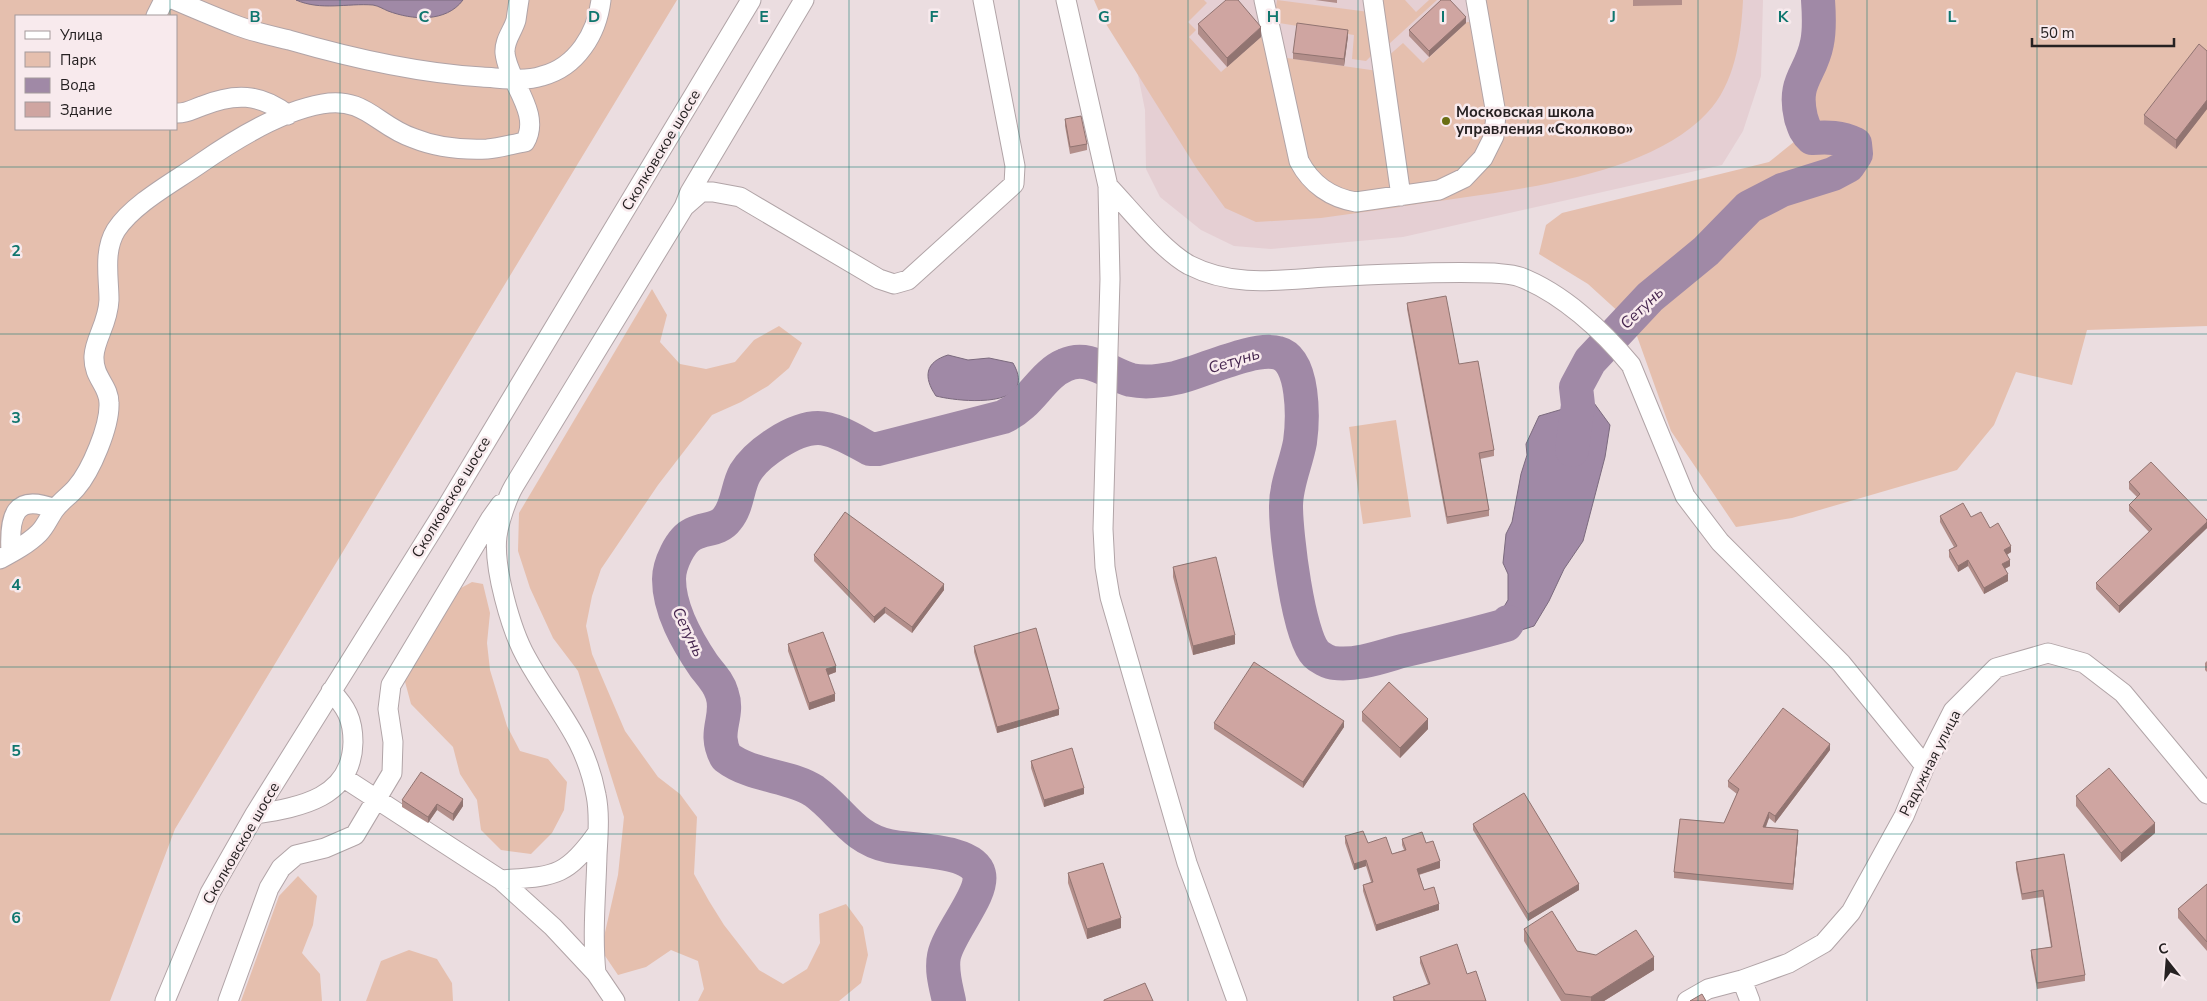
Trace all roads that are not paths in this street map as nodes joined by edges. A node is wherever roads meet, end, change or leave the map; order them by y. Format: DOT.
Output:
graph roads {
  1 [pos="164,0"];
  2 [pos="175,0"];
  3 [pos="518,0"];
  4 [pos="601,0"];
  5 [pos="751,0"];
  6 [pos="804,0"];
  7 [pos="983,0"];
  8 [pos="1066,0"];
  9 [pos="1264,0"];
  10 [pos="1373,0"];
  11 [pos="1476,0"];
  12 [pos="156,15"];
  13 [pos="513,79"];
  14 [pos="178,113"];
  15 [pos="288,115"];
  16 [pos="1108,186"];
  17 [pos="1401,196"];
  18 [pos="684,207"];
  19 [pos="508,495"];
  20 [pos="55,509"];
  21 [pos="6,556"];
  22 [pos="331,691"];
  23 [pos="1925,766"];
  24 [pos="344,778"];
  25 [pos="2207,794"];
  26 [pos="378,799"];
  27 [pos="255,814"];
  28 [pos="598,832"];
  29 [pos="501,880"];
  30 [pos="596,973"];
  31 [pos="1742,980"];
  32 [pos="165,1001"];
  33 [pos="228,1001"];
  34 [pos="616,1001"];
  35 [pos="1238,1001"];
  36 [pos="1686,1001"];
  37 [pos="1750,1001"];
  1 -- 12 [label="street"];
  2 -- 13 [label="street"];
  3 -- 13 [label="street"];
  4 -- 13 [label="street"];
  5 -- 22 [label="street, Сколковское шоссе"];
  6 -- 18 [label="street"];
  7 -- 18 [label="street"];
  8 -- 16 [label="street"];
  9 -- 17 [label="street"];
  10 -- 17 [label="street"];
  11 -- 17 [label="street"];
  13 -- 15 [label="street"];
  14 -- 15 [label="street"];
  15 -- 20 [label="street"];
  16 -- 23 [label="street"];
  16 -- 35 [label="street"];
  18 -- 19 [label="street"];
  19 -- 26 [label="street"];
  19 -- 28 [label="street"];
  20 -- 21 [label="street"];
  20 -- 21 [label="street"];
  22 -- 24 [label="street"];
  22 -- 27 [label="street, Сколковское шоссе"];
  23 -- 25 [label="street, Радужная улица"];
  23 -- 31 [label="street, Радужная улица"];
  24 -- 26 [label="street"];
  24 -- 27 [label="street"];
  26 -- 29 [label="street"];
  26 -- 33 [label="street"];
  27 -- 32 [label="street, Сколковское шоссе"];
  28 -- 29 [label="street"];
  28 -- 30 [label="street"];
  29 -- 30 [label="street"];
  30 -- 34 [label="street"];
  31 -- 36 [label="street, Радужная улица"];
  31 -- 37 [label="street"];
}
